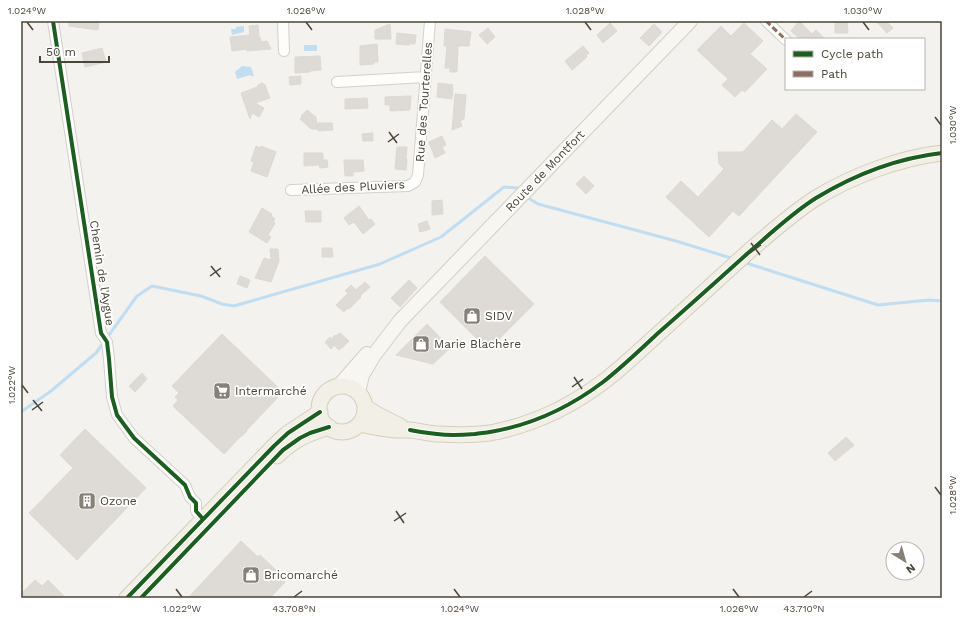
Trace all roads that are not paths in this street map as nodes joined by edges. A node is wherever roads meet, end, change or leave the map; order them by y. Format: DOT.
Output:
graph roads {
  1 [pos="53,21"];
  2 [pos="283,21"];
  3 [pos="430,21"];
  4 [pos="690,21"];
  5 [pos="766,21"];
  6 [pos="785,39"];
  7 [pos="284,51"];
  8 [pos="426,77"];
  9 [pos="337,82"];
  10 [pos="942,153"];
  11 [pos="415,182"];
  12 [pos="291,190"];
  13 [pos="400,321"];
  14 [pos="339,386"];
  15 [pos="358,392"];
  16 [pos="365,407"];
  17 [pos="320,412"];
  18 [pos="359,424"];
  19 [pos="329,427"];
  20 [pos="410,430"];
  21 [pos="203,519"];
  22 [pos="128,598"];
  23 [pos="141,598"];
  1 -- 21 [label="street, Chemin de l'Aygue"];
  2 -- 7 [label="street"];
  3 -- 8 [label="street, Rue des Tourterelles"];
  4 -- 13 [label="main road, Route de Montfort"];
  5 -- 6 [label="street"];
  8 -- 9 [label="street"];
  8 -- 11 [label="street, Rue des Tourterelles"];
  10 -- 20 [label="main road"];
  11 -- 12 [label="street, Allée des Pluviers"];
  13 -- 14 [label="main road, Route de Montfort"];
  13 -- 15 [label="main road, Route de Montfort"];
  14 -- 15 [label="main road"];
  14 -- 17 [label="main road"];
  15 -- 16 [label="main road"];
  16 -- 18 [label="main road"];
  16 -- 20 [label="main road"];
  17 -- 19 [label="main road"];
  17 -- 21 [label="main road"];
  18 -- 19 [label="main road"];
  18 -- 20 [label="main road"];
  19 -- 23 [label="main road"];
  21 -- 22 [label="main road"];
}
